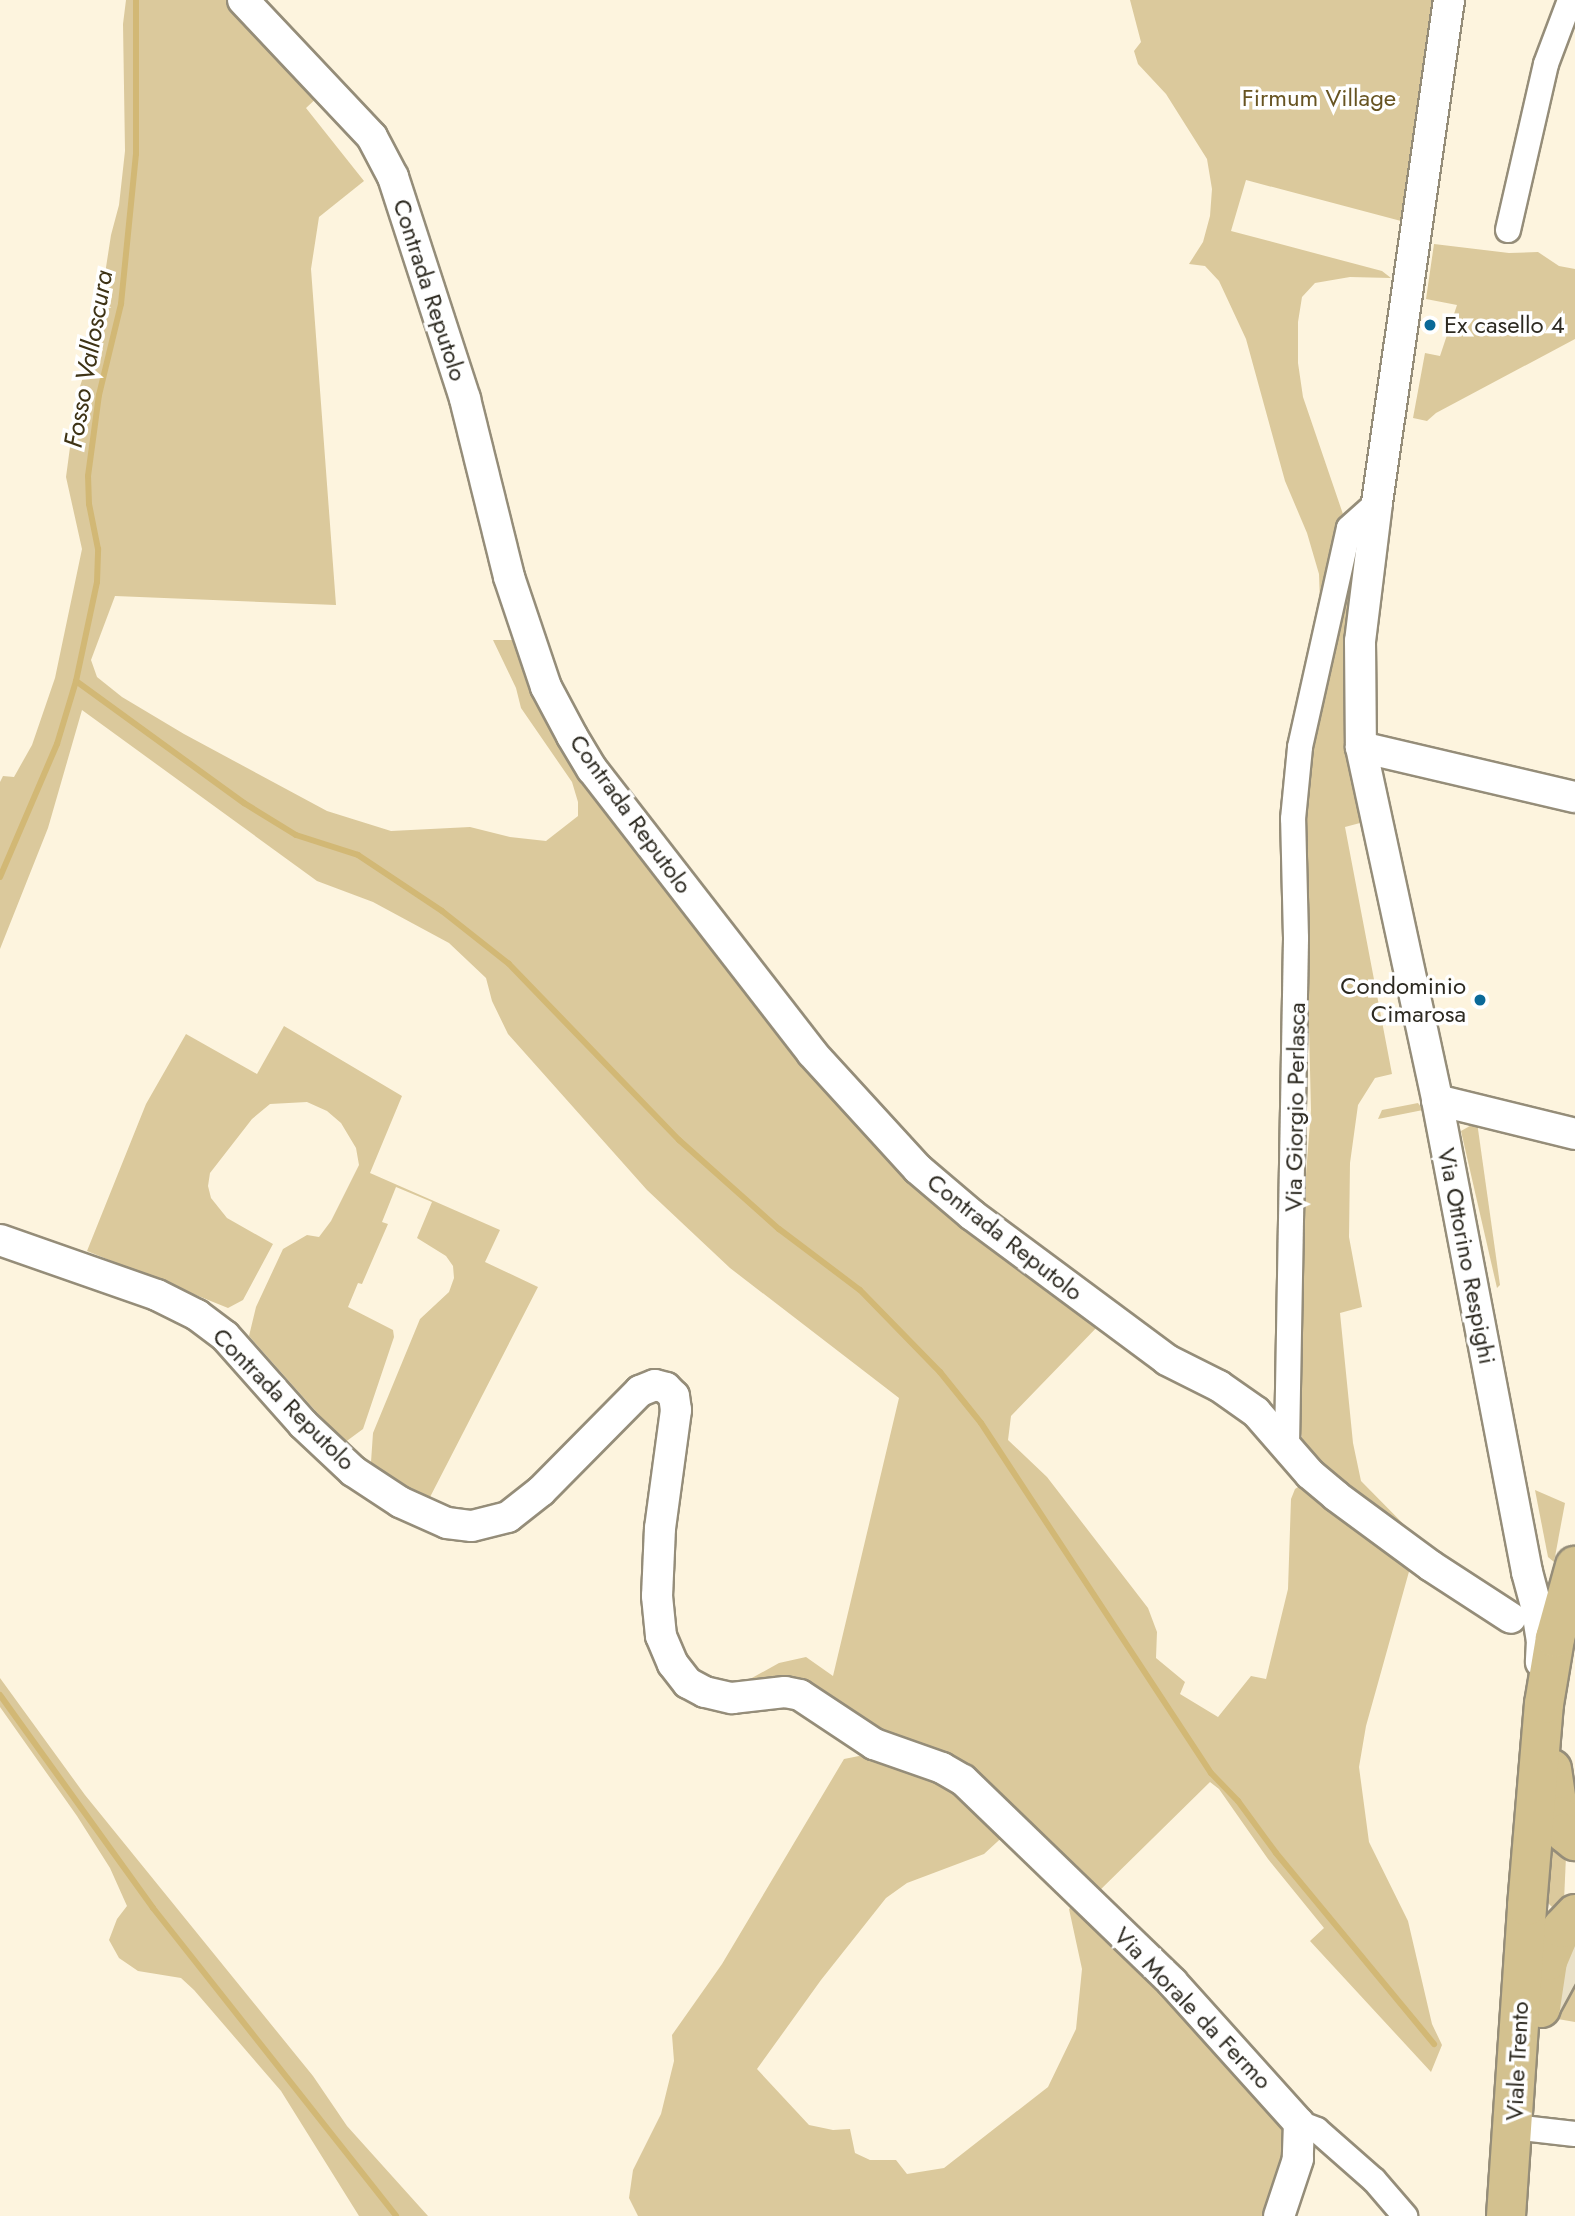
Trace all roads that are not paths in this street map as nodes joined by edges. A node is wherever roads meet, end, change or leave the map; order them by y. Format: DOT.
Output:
graph roads {
  1 [pos="243,0"];
  2 [pos="1448,0"];
  3 [pos="1570,0"];
  4 [pos="1575,2"];
  5 [pos="1508,230"];
  6 [pos="1377,503"];
  7 [pos="1361,747"];
  8 [pos="1575,797"];
  9 [pos="1437,1100"];
  10 [pos="1575,1134"];
  11 [pos="0,1240"];
  12 [pos="1287,1445"];
  13 [pos="1575,1566"];
  14 [pos="1538,1612"];
  15 [pos="1565,1818"];
  16 [pos="1531,1849"];
  17 [pos="1083,1896"];
  18 [pos="1527,1906"];
  19 [pos="1572,1934"];
  20 [pos="1299,2123"];
  21 [pos="1531,2129"];
  22 [pos="1575,2134"];
  23 [pos="1279,2216"];
  24 [pos="1405,2216"];
  25 [pos="1506,2216"];
  26 [pos="1524,2216"];
  1 -- 12 [label="street, Contrada Reputolo"];
  2 -- 6 [label="street, Via Ottorino Respighi"];
  3 -- 4 [label="street"];
  3 -- 5 [label="street"];
  6 -- 7 [label="street, Via Ottorino Respighi"];
  6 -- 12 [label="street, Via Giorgio Perlasca"];
  7 -- 8 [label="street"];
  7 -- 9 [label="street, Via Ottorino Respighi"];
  9 -- 10 [label="street"];
  9 -- 14 [label="street, Via Ottorino Respighi"];
  11 -- 17 [label="street, Contrada Reputolo"];
  12 -- 14 [label="street"];
  13 -- 14 [label="main road, Viale Trento"];
  14 -- 15 [label="main road, Viale Trento"];
  14 -- 15 [label="street, Via Ottorino Respighi"];
  15 -- 16 [label="main road, Viale Trento"];
  15 -- 16 [label="main road"];
  16 -- 18 [label="main road, Viale Trento"];
  17 -- 20 [label="street, Via Morale da Fermo"];
  18 -- 19 [label="main road, Viale Trento"];
  18 -- 25 [label="main road, Viale Trento"];
  19 -- 21 [label="main road, Viale Trento"];
  20 -- 23 [label="street"];
  20 -- 24 [label="street, Via Morale da Fermo"];
  21 -- 22 [label="street"];
  21 -- 26 [label="main road, Viale Trento"];
}
